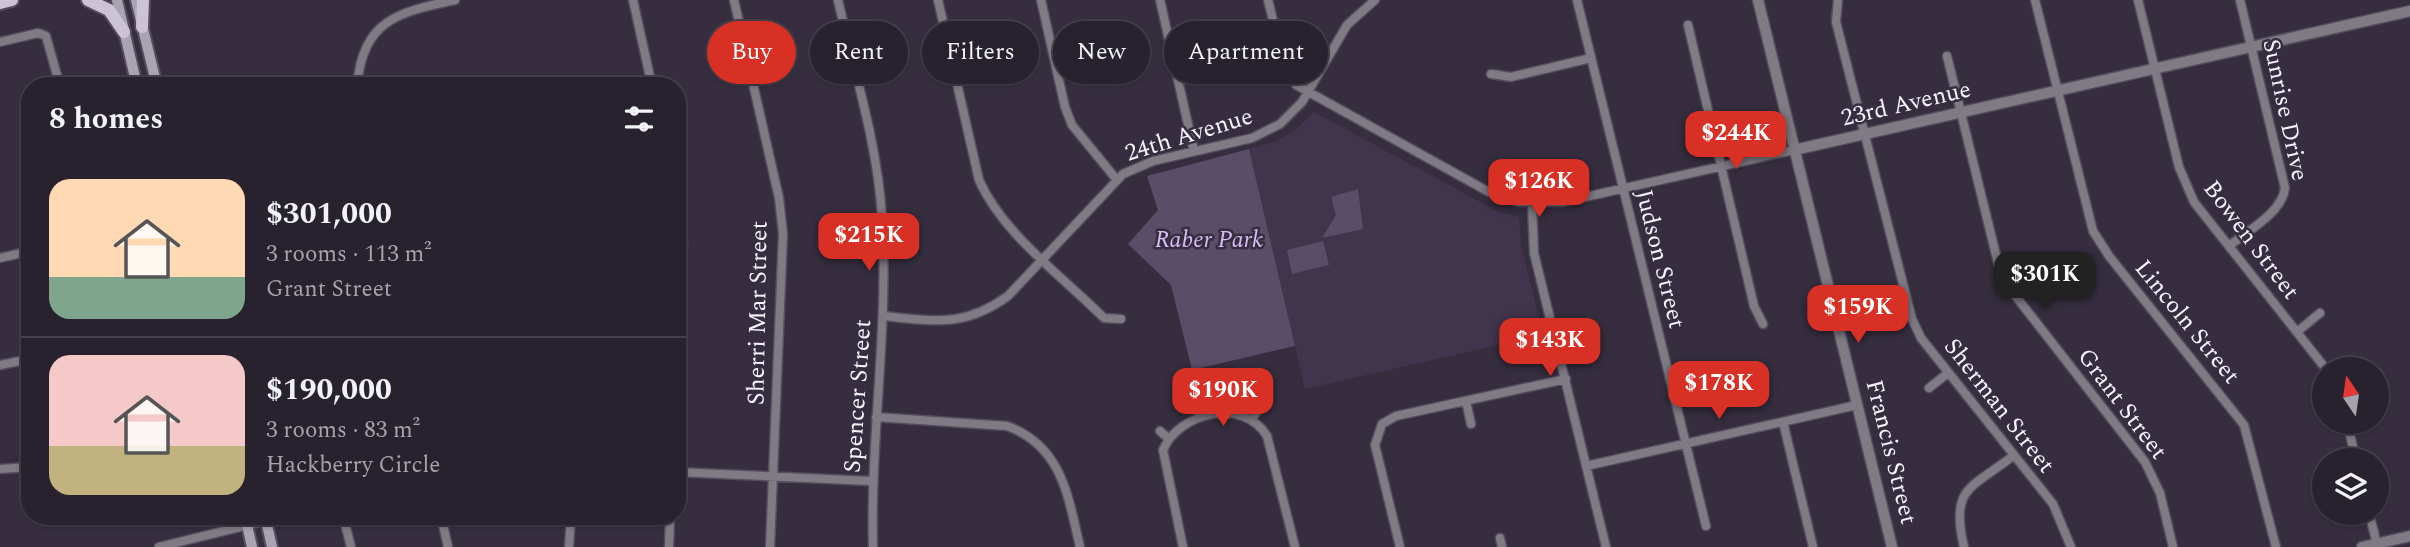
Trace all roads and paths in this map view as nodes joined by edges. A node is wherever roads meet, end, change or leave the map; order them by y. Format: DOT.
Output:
graph roads {
  1 [pos="12,0"];
  2 [pos="88,0"];
  3 [pos="117,0"];
  4 [pos="136,0"];
  5 [pos="143,0"];
  6 [pos="455,0"];
  7 [pos="632,0"];
  8 [pos="734,0"];
  9 [pos="838,0"];
  10 [pos="939,0"];
  11 [pos="1041,0"];
  12 [pos="1160,0"];
  13 [pos="1268,0"];
  14 [pos="1374,0"];
  15 [pos="1577,0"];
  16 [pos="1758,0"];
  17 [pos="1838,0"];
  18 [pos="2035,0"];
  19 [pos="2138,0"];
  20 [pos="2240,0"];
  21 [pos="0,3"];
  22 [pos="2410,11"];
  23 [pos="1688,25"];
  24 [pos="142,27"];
  25 [pos="124,32"];
  26 [pos="0,42"];
  27 [pos="2252,47"];
  28 [pos="1947,56"];
  29 [pos="1591,58"];
  30 [pos="2155,69"];
  31 [pos="1491,74"];
  32 [pos="57,77"];
  33 [pos="135,77"];
  34 [pos="156,77"];
  35 [pos="359,77"];
  36 [pos="650,77"];
  37 [pos="2057,91"];
  38 [pos="1308,93"];
  39 [pos="1960,113"];
  40 [pos="1864,135"];
  41 [pos="1794,150"];
  42 [pos="1194,151"];
  43 [pos="1720,166"];
  44 [pos="1117,180"];
  45 [pos="1623,188"];
  46 [pos="1532,204"];
  47 [pos="2229,246"];
  48 [pos="21,253"];
  49 [pos="0,258"];
  50 [pos="1044,259"];
  51 [pos="2320,313"];
  52 [pos="883,316"];
  53 [pos="1121,318"];
  54 [pos="1763,324"];
  55 [pos="2297,332"];
  56 [pos="2317,357"];
  57 [pos="21,361"];
  58 [pos="0,365"];
  59 [pos="1948,373"];
  60 [pos="1566,379"];
  61 [pos="1929,388"];
  62 [pos="1466,401"];
  63 [pos="1857,405"];
  64 [pos="1259,408"];
  65 [pos="876,417"];
  66 [pos="1252,419"];
  67 [pos="1369,422"];
  68 [pos="1783,422"];
  69 [pos="1471,424"];
  70 [pos="1378,430"];
  71 [pos="1160,431"];
  72 [pos="1168,438"];
  73 [pos="1686,443"];
  74 [pos="2013,456"];
  75 [pos="1586,466"];
  76 [pos="21,468"];
  77 [pos="0,469"];
  78 [pos="686,472"];
  79 [pos="773,477"];
  80 [pos="871,481"];
  81 [pos="233,525"];
  82 [pos="247,525"];
  83 [pos="266,525"];
  84 [pos="345,525"];
  85 [pos="443,525"];
  86 [pos="570,525"];
  87 [pos="670,525"];
  88 [pos="2372,525"];
  89 [pos="1706,526"];
  90 [pos="2410,536"];
  91 [pos="2377,544"];
  92 [pos="159,547"];
  93 [pos="252,547"];
  94 [pos="272,547"];
  95 [pos="351,547"];
  96 [pos="448,547"];
  97 [pos="569,547"];
  98 [pos="669,547"];
  99 [pos="769,547"];
  100 [pos="873,547"];
  101 [pos="1080,547"];
  102 [pos="1183,547"];
  103 [pos="1295,547"];
  104 [pos="1400,547"];
  105 [pos="1606,547"];
  106 [pos="1813,547"];
  107 [pos="1892,547"];
  108 [pos="1964,547"];
  109 [pos="2071,547"];
  110 [pos="2173,547"];
  111 [pos="2276,547"];
  112 [pos="2362,547"];
  1 -- 21 [label="main road"];
  2 -- 25 [label="main road"];
  3 -- 25 [label="main road"];
  4 -- 24 [label="main road"];
  5 -- 24 [label="main road"];
  6 -- 35 [label="street"];
  7 -- 36 [label="street"];
  8 -- 79 [label="street, Sherri Mar Street"];
  9 -- 52 [label="street, Spencer Street"];
  10 -- 50 [label="street"];
  11 -- 44 [label="street"];
  12 -- 42 [label="street"];
  13 -- 38 [label="street"];
  14 -- 38 [label="street, 24th Avenue"];
  15 -- 29 [label="street, Judson Street"];
  16 -- 41 [label="street, Francis Street"];
  17 -- 40 [label="street, Sherman Street"];
  18 -- 37 [label="street, Lincoln Street"];
  19 -- 30 [label="street, Bowen Street"];
  20 -- 27 [label="street, Sunrise Drive"];
  22 -- 27 [label="street, 23rd Avenue"];
  23 -- 43 [label="street"];
  24 -- 34 [label="main road"];
  25 -- 33 [label="main road"];
  26 -- 32 [label="street"];
  27 -- 30 [label="street, 23rd Avenue"];
  27 -- 47 [label="street, Sunrise Drive"];
  28 -- 39 [label="street, Grant Street"];
  29 -- 31 [label="street"];
  29 -- 45 [label="street, Judson Street"];
  30 -- 37 [label="street, 23rd Avenue"];
  30 -- 47 [label="street, Bowen Street"];
  37 -- 39 [label="street, 23rd Avenue"];
  37 -- 111 [label="street, Lincoln Street"];
  38 -- 42 [label="street, 24th Avenue"];
  38 -- 46 [label="street, 23rd Avenue"];
  39 -- 40 [label="street, 23rd Avenue"];
  39 -- 110 [label="street, Grant Street"];
  40 -- 41 [label="street, 23rd Avenue"];
  40 -- 59 [label="street, Sherman Street"];
  41 -- 43 [label="street, 23rd Avenue"];
  41 -- 63 [label="street, Francis Street"];
  42 -- 44 [label="street, 24th Avenue"];
  43 -- 45 [label="street, 23rd Avenue"];
  43 -- 54 [label="street"];
  44 -- 50 [label="street, 24th Avenue"];
  45 -- 46 [label="street, 23rd Avenue"];
  45 -- 73 [label="street, Judson Street"];
  46 -- 60 [label="street"];
  47 -- 55 [label="street, Bowen Street"];
  48 -- 49 [label="street"];
  50 -- 52 [label="street, 24th Avenue"];
  50 -- 53 [label="street"];
  51 -- 55 [label="street"];
  52 -- 65 [label="street, Spencer Street"];
  55 -- 56 [label="street, Bowen Street"];
  57 -- 58 [label="street"];
  59 -- 61 [label="street"];
  59 -- 74 [label="street, Sherman Street"];
  60 -- 62 [label="street"];
  60 -- 75 [label="street"];
  62 -- 69 [label="street"];
  62 -- 70 [label="street"];
  63 -- 68 [label="street"];
  63 -- 107 [label="street, Francis Street"];
  64 -- 66 [label="street"];
  65 -- 80 [label="street, Spencer Street"];
  65 -- 101 [label="street"];
  66 -- 72 [label="street"];
  66 -- 103 [label="street"];
  67 -- 70 [label="street"];
  68 -- 73 [label="street"];
  68 -- 106 [label="street"];
  70 -- 104 [label="street"];
  71 -- 72 [label="street"];
  72 -- 102 [label="street"];
  73 -- 75 [label="street"];
  73 -- 89 [label="street, Judson Street"];
  74 -- 108 [label="street"];
  74 -- 109 [label="street, Sherman Street"];
  75 -- 105 [label="street"];
  76 -- 77 [label="street"];
  78 -- 79 [label="street"];
  79 -- 80 [label="street"];
  79 -- 99 [label="street, Sherri Mar Street"];
  80 -- 100 [label="street, Spencer Street"];
  81 -- 92 [label="street"];
  82 -- 93 [label="main road"];
  83 -- 94 [label="main road"];
  84 -- 95 [label="street"];
  85 -- 96 [label="street"];
  86 -- 97 [label="street"];
  87 -- 98 [label="street"];
  88 -- 91 [label="street"];
  90 -- 91 [label="street"];
  91 -- 112 [label="street"];
}
